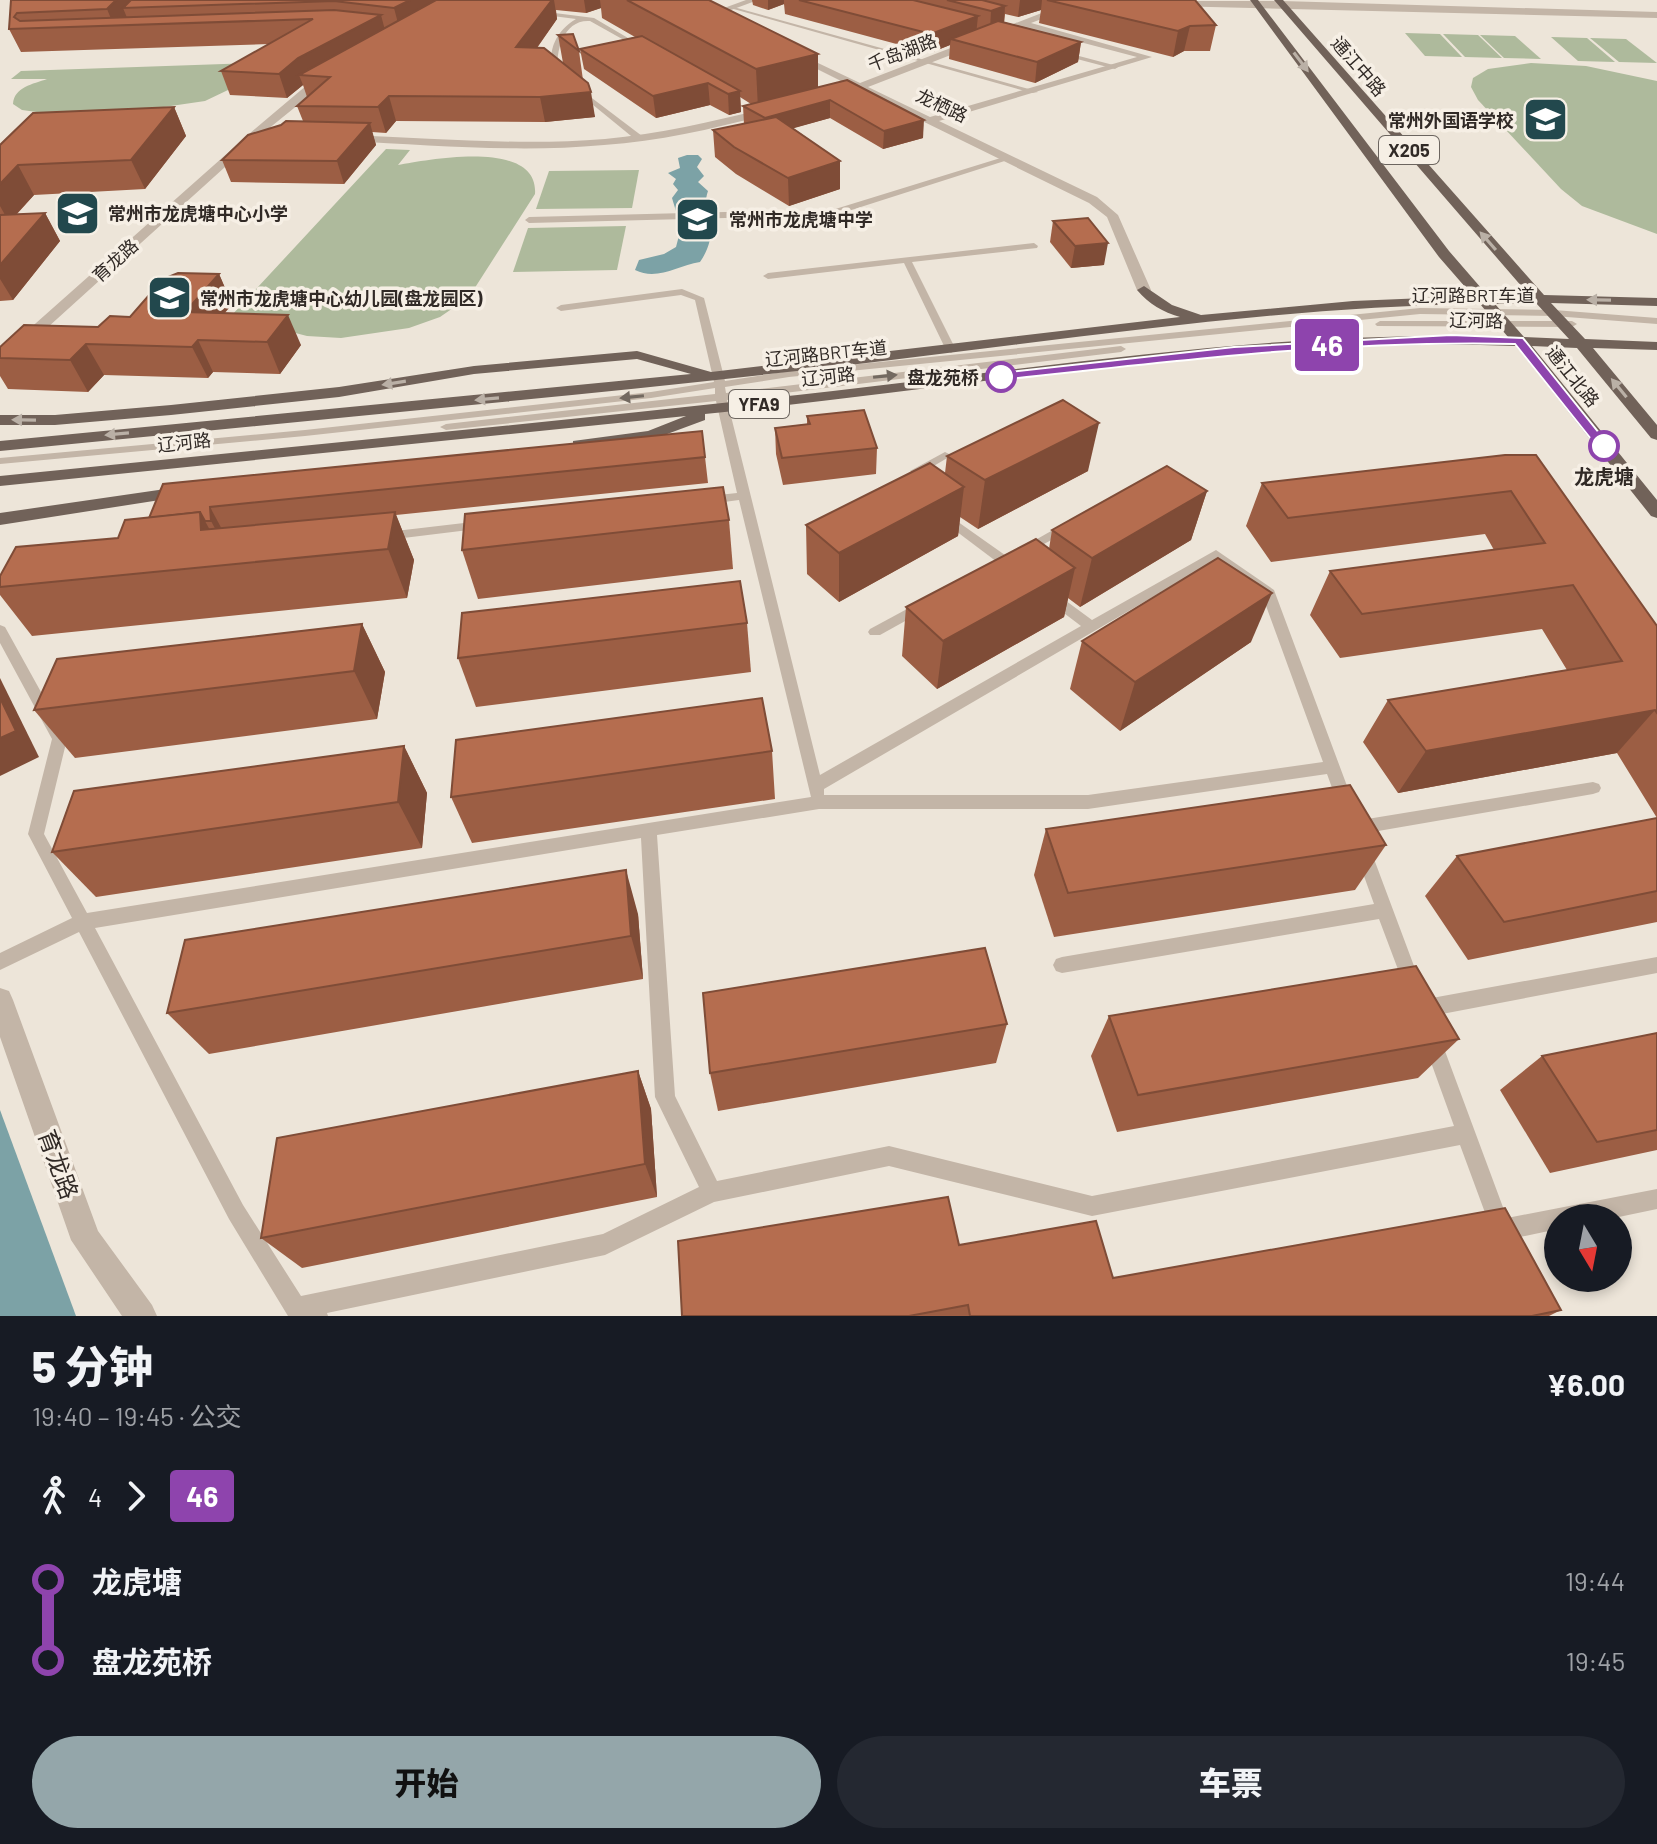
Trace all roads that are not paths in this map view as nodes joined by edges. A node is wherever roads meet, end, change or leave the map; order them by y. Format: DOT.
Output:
graph roads {
  1 [pos="754,0"];
  2 [pos="1563,0"];
  3 [pos="1256,2"];
  4 [pos="1280,2"];
  5 [pos="1163,4"];
  6 [pos="1075,6"];
  7 [pos="732,7"];
  8 [pos="523,11"];
  9 [pos="777,12"];
  10 [pos="608,13"];
  11 [pos="1578,13"];
  12 [pos="1657,15"];
  13 [pos="765,17"];
  14 [pos="997,17"];
  15 [pos="581,18"];
  16 [pos="723,21"];
  17 [pos="1024,24"];
  18 [pos="980,32"];
  19 [pos="995,36"];
  20 [pos="1010,39"];
  21 [pos="778,48"];
  22 [pos="647,51"];
  23 [pos="1055,51"];
  24 [pos="928,61"];
  25 [pos="1115,67"];
  26 [pos="338,72"];
  27 [pos="860,87"];
  28 [pos="1034,92"];
  29 [pos="831,95"];
  30 [pos="743,106"];
  31 [pos="786,107"];
  32 [pos="757,114"];
  33 [pos="932,120"];
  34 [pos="253,136"];
  35 [pos="268,136"];
  36 [pos="330,138"];
  37 [pos="639,138"];
  38 [pos="1010,158"];
  39 [pos="529,220"];
  40 [pos="1034,246"];
  41 [pos="907,261"];
  42 [pos="768,276"];
  43 [pos="1144,290"];
  44 [pos="1540,298"];
  45 [pos="1657,302"];
  46 [pos="561,308"];
  47 [pos="1494,311"];
  48 [pos="1557,318"];
  49 [pos="1218,319"];
  50 [pos="1657,321"];
  51 [pos="1657,327"];
  52 [pos="1105,332"];
  53 [pos="1519,340"];
  54 [pos="1579,342"];
  55 [pos="1657,346"];
  56 [pos="951,350"];
  57 [pos="0,363"];
  58 [pos="721,391"];
  59 [pos="0,420"];
  60 [pos="1657,435"];
  61 [pos="0,446"];
  62 [pos="557,447"];
  63 [pos="945,455"];
  64 [pos="0,461"];
  65 [pos="0,471"];
  66 [pos="909,474"];
  67 [pos="0,481"];
  68 [pos="198,489"];
  69 [pos="744,496"];
  70 [pos="696,501"];
  71 [pos="932,507"];
  72 [pos="1657,512"];
  73 [pos="0,519"];
  74 [pos="1074,523"];
  75 [pos="490,524"];
  76 [pos="379,537"];
  77 [pos="997,564"];
  78 [pos="1029,580"];
  79 [pos="1041,589"];
  80 [pos="939,596"];
  81 [pos="1091,626"];
  82 [pos="0,630"];
  83 [pos="875,632"];
  84 [pos="1332,767"];
  85 [pos="1593,788"];
  86 [pos="817,794"];
  87 [pos="1355,828"];
  88 [pos="649,830"];
  89 [pos="1385,910"];
  90 [pos="82,922"];
  91 [pos="0,962"];
  92 [pos="1062,965"];
  93 [pos="1657,965"];
  94 [pos="0,1000"];
  95 [pos="1421,1009"];
  96 [pos="1466,1134"];
  97 [pos="712,1192"];
  98 [pos="1657,1199"];
  99 [pos="1631,1204"];
  100 [pos="1544,1223"];
  101 [pos="296,1308"];
  102 [pos="141,1316"];
  103 [pos="317,1316"];
  1 -- 7 [label="street"];
  2 -- 11 [label="street"];
  3 -- 4 [label="street"];
  3 -- 5 [label="street"];
  3 -- 47 [label="main road, X205, one-way"];
  4 -- 11 [label="street"];
  44 -- 4 [label="main road, 通江中路 / X205, one-way"];
  6 -- 17 [label="street, 千岛湖路"];
  7 -- 13 [label="lane"];
  7 -- 16 [label="street"];
  8 -- 15 [label="lane"];
  9 -- 13 [label="lane"];
  10 -- 15 [label="lane"];
  11 -- 12 [label="street"];
  13 -- 24 [label="lane"];
  14 -- 17 [label="street"];
  15 -- 22 [label="lane"];
  15 -- 37 [label="lane"];
  17 -- 19 [label="street, 千岛湖路"];
  17 -- 25 [label="street"];
  18 -- 19 [label="lane"];
  19 -- 20 [label="lane"];
  19 -- 24 [label="street, 千岛湖路"];
  21 -- 27 [label="street, 龙栖路"];
  23 -- 25 [label="lane"];
  24 -- 27 [label="street, 千岛湖路"];
  24 -- 28 [label="lane"];
  25 -- 28 [label="street"];
  26 -- 34 [label="street, 育龙路"];
  27 -- 29 [label="street, 千岛湖路"];
  27 -- 33 [label="street, 龙栖路"];
  28 -- 33 [label="street"];
  30 -- 32 [label="lane"];
  31 -- 32 [label="street"];
  32 -- 37 [label="street"];
  33 -- 38 [label="street, 龙栖路"];
  34 -- 35 [label="street"];
  34 -- 57 [label="street, 育龙路"];
  36 -- 37 [label="street"];
  38 -- 39 [label="lane"];
  38 -- 43 [label="street, 龙栖路"];
  40 -- 41 [label="lane"];
  41 -- 42 [label="lane"];
  41 -- 56 [label="lane"];
  43 -- 49 [label="main road"];
  43 -- 52 [label="main road"];
  45 -- 44 [label="main road, YFA9, one-way"];
  44 -- 47 [label="main road, YFA9"];
  44 -- 48 [label="main road, 通江中路"];
  46 -- 58 [label="lane"];
  47 -- 48 [label="lane, 辽河路BRT车道"];
  47 -- 49 [label="main road, 辽河路 / YFA9"];
  47 -- 53 [label="main road, 通江北路"];
  47 -- 58 [label="lane, 辽河路BRT车道"];
  48 -- 50 [label="lane, 辽河路BRT车道"];
  48 -- 51 [label="lane, 辽河路BRT车道"];
  48 -- 54 [label="main road, 通江北路"];
  49 -- 52 [label="main road, 辽河路 / YFA9"];
  52 -- 56 [label="main road, 辽河路 / YFA9"];
  53 -- 54 [label="main road, YFA9"];
  53 -- 58 [label="main road, 辽河路 / YFA9"];
  53 -- 72 [label="main road, 通江北路"];
  54 -- 55 [label="main road, YFA9"];
  60 -- 54 [label="main road, 通江北路, one-way"];
  56 -- 58 [label="main road, 辽河路 / YFA9"];
  58 -- 59 [label="main road, one-way"];
  58 -- 61 [label="main road, 辽河路 / YFA9, one-way"];
  58 -- 62 [label="main road"];
  58 -- 64 [label="lane, 辽河路BRT车道, one-way"];
  58 -- 65 [label="lane, 辽河路BRT车道"];
  58 -- 67 [label="main road, 辽河路 / YFA9"];
  58 -- 69 [label="lane"];
  63 -- 66 [label="lane"];
  68 -- 73 [label="main road"];
  69 -- 70 [label="lane"];
  69 -- 86 [label="lane"];
  71 -- 77 [label="lane"];
  74 -- 77 [label="lane"];
  75 -- 76 [label="lane"];
  77 -- 78 [label="lane"];
  79 -- 81 [label="lane"];
  80 -- 83 [label="lane"];
  81 -- 84 [label="lane"];
  81 -- 86 [label="lane"];
  82 -- 90 [label="lane"];
  84 -- 86 [label="lane"];
  84 -- 87 [label="lane"];
  85 -- 87 [label="lane"];
  86 -- 88 [label="lane"];
  87 -- 89 [label="lane"];
  88 -- 90 [label="lane"];
  88 -- 97 [label="lane"];
  89 -- 92 [label="lane"];
  89 -- 95 [label="lane"];
  90 -- 91 [label="lane"];
  90 -- 101 [label="lane"];
  93 -- 95 [label="lane"];
  94 -- 102 [label="street, 育龙路"];
  95 -- 96 [label="lane"];
  96 -- 97 [label="lane"];
  96 -- 100 [label="lane"];
  97 -- 101 [label="lane"];
  98 -- 99 [label="lane"];
  101 -- 103 [label="lane"];
}
